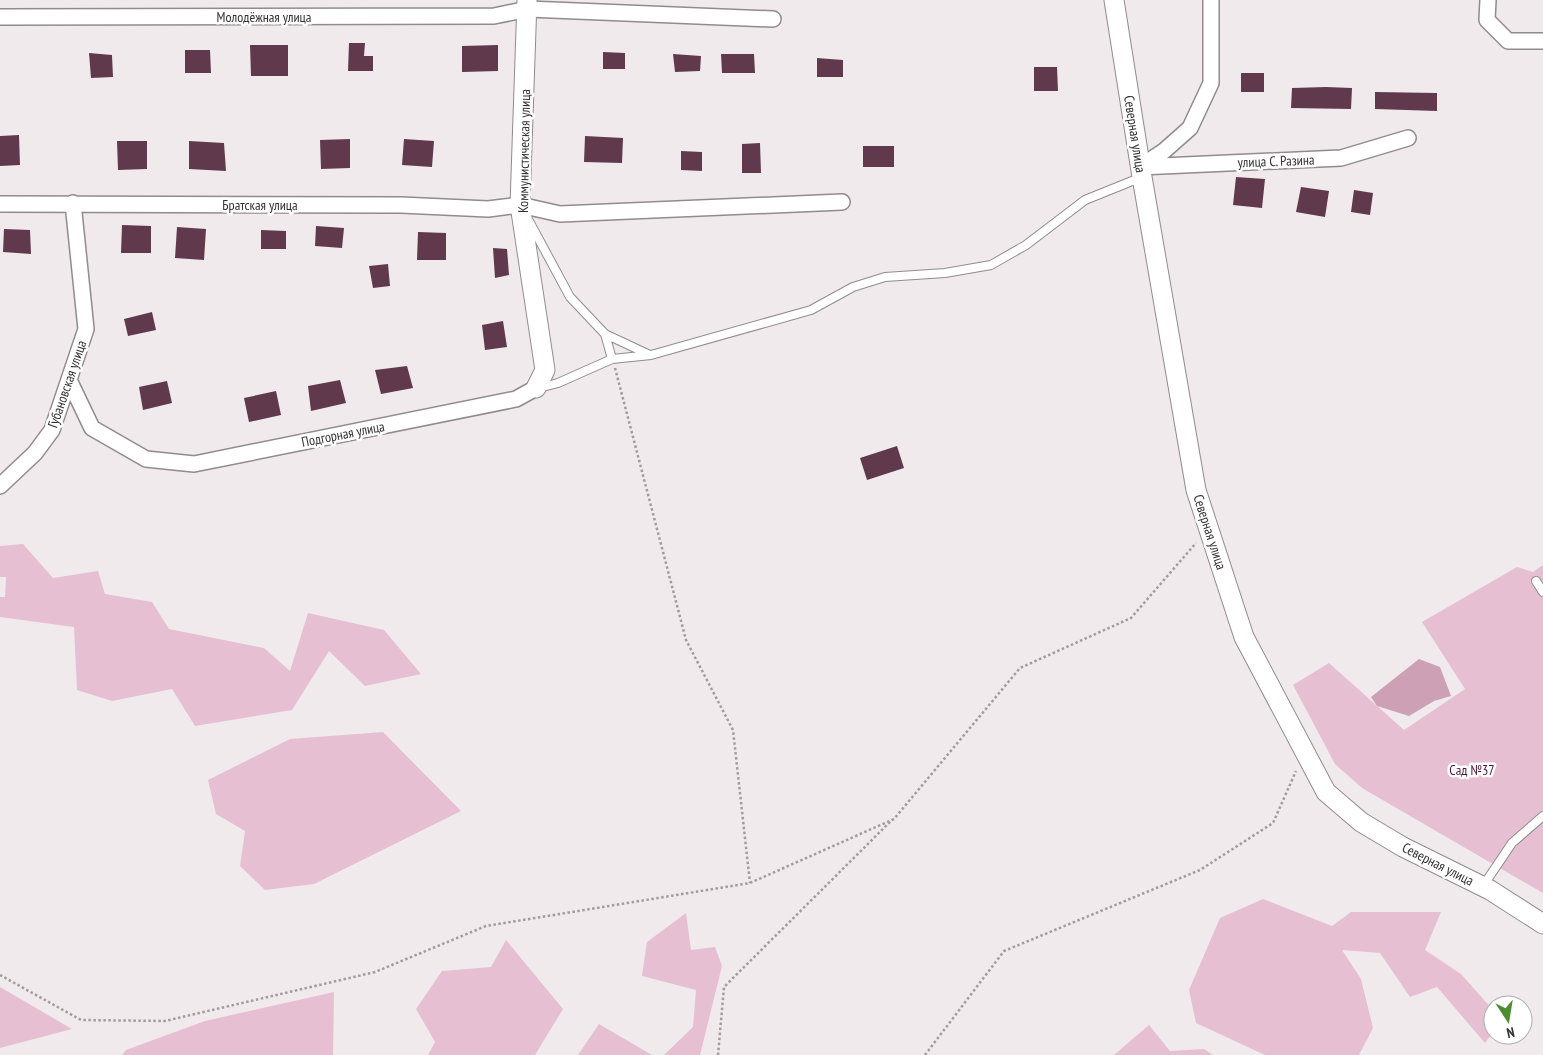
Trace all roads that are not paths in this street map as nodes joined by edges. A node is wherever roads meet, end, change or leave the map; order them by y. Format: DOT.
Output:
graph roads {
  1 [pos="1114,0"];
  2 [pos="1211,0"];
  3 [pos="1488,0"];
  4 [pos="528,5"];
  5 [pos="0,17"];
  6 [pos="773,19"];
  7 [pos="1543,41"];
  8 [pos="1408,138"];
  9 [pos="1141,172"];
  10 [pos="842,202"];
  11 [pos="73,203"];
  12 [pos="0,204"];
  13 [pos="520,205"];
  14 [pos="605,334"];
  15 [pos="651,355"];
  16 [pos="612,359"];
  17 [pos="69,380"];
  18 [pos="536,388"];
  19 [pos="0,486"];
  20 [pos="1536,581"];
  21 [pos="1543,592"];
  22 [pos="1543,816"];
  23 [pos="1482,886"];
  24 [pos="1543,924"];
  1 -- 9 [label="street, Северная улица"];
  2 -- 9 [label="street"];
  3 -- 7 [label="street"];
  4 -- 5 [label="street, Молодёжная улица"];
  4 -- 6 [label="street, Молодёжная улица"];
  4 -- 13 [label="street, Коммунистическая улица"];
  8 -- 9 [label="street, улица С. Разина"];
  9 -- 15 [label="lane"];
  9 -- 23 [label="street, Северная улица"];
  10 -- 13 [label="street, Братская улица"];
  11 -- 12 [label="street, Братская улица"];
  11 -- 13 [label="street, Братская улица"];
  11 -- 17 [label="street, Губановская улица"];
  13 -- 14 [label="lane"];
  13 -- 18 [label="street, Коммунистическая улица"];
  14 -- 15 [label="lane"];
  14 -- 16 [label="lane"];
  15 -- 16 [label="lane"];
  16 -- 18 [label="lane"];
  17 -- 18 [label="street, Подгорная улица"];
  17 -- 19 [label="street, Губановская улица"];
  20 -- 21 [label="lane"];
  22 -- 23 [label="lane"];
  23 -- 24 [label="street, Северная улица"];
}
